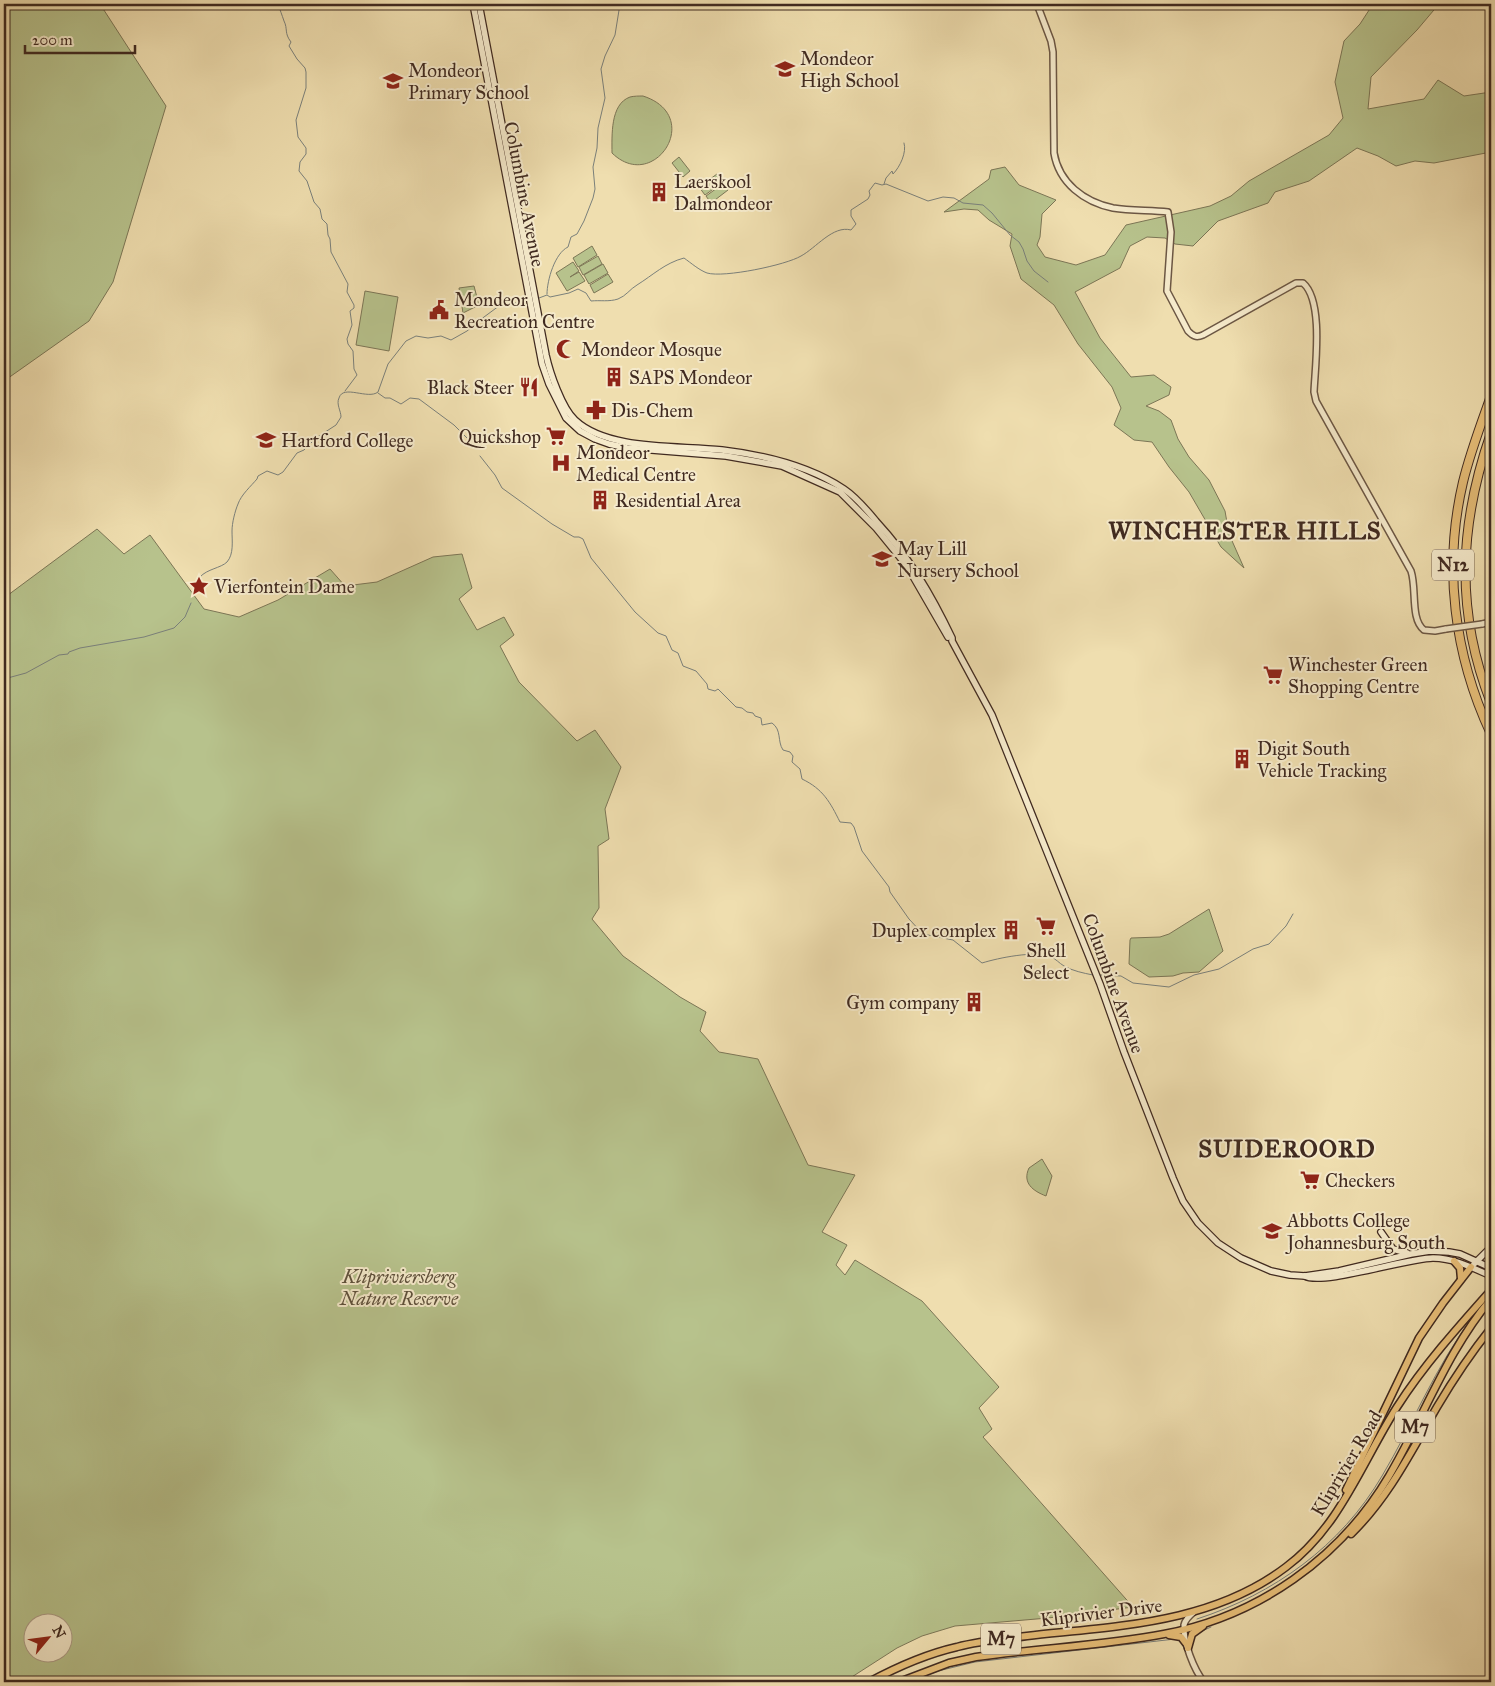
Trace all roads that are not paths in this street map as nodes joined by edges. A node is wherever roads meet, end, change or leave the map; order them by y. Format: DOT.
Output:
graph roads {
  1 [pos="473,4"];
  2 [pos="479,4"];
  3 [pos="1037,4"];
  4 [pos="490,74"];
  5 [pos="1491,396"];
  6 [pos="1491,433"];
  7 [pos="1491,622"];
  8 [pos="1491,703"];
  9 [pos="1491,734"];
  10 [pos="1381,1232"];
  11 [pos="1491,1247"];
  12 [pos="1411,1254"];
  13 [pos="1454,1260"];
  14 [pos="1477,1261"];
  15 [pos="1471,1267"];
  16 [pos="1491,1268"];
  17 [pos="1305,1276"];
  18 [pos="1491,1276"];
  19 [pos="1461,1280"];
  20 [pos="1491,1290"];
  21 [pos="1491,1299"];
  22 [pos="1491,1328"];
  23 [pos="1338,1509"];
  24 [pos="1330,1550"];
  25 [pos="1194,1612"];
  26 [pos="1215,1620"];
  27 [pos="1185,1629"];
  28 [pos="1166,1634"];
  29 [pos="1188,1647"];
  30 [pos="869,1682"];
  31 [pos="898,1682"];
  32 [pos="1204,1682"];
  1 -- 4 [label="main road, Columbine Avenue"];
  2 -- 4 [label="main road, Columbine Avenue"];
  3 -- 7 [label="street, bridge"];
  4 -- 17 [label="main road, Columbine Avenue"];
  5 -- 9 [label="highway, N12"];
  6 -- 8 [label="highway, N12"];
  10 -- 12 [label="main road"];
  11 -- 14 [label="main road"];
  12 -- 14 [label="main road, Columbine Avenue"];
  12 -- 17 [label="main road, Columbine Avenue"];
  13 -- 15 [label="main road, Columbine Avenue"];
  13 -- 17 [label="main road, Columbine Avenue"];
  13 -- 19 [label="main road"];
  14 -- 15 [label="main road"];
  14 -- 16 [label="main road, Columbine Avenue"];
  15 -- 18 [label="main road, Columbine Avenue"];
  15 -- 19 [label="main road"];
  19 -- 23 [label="main road"];
  20 -- 23 [label="main road, Kliprivier Road / M7"];
  21 -- 24 [label="main road, Kliprivier Road / M7"];
  22 -- 24 [label="main road"];
  23 -- 25 [label="main road, Kliprivier Road / M7"];
  24 -- 26 [label="main road, Kliprivier Road / M7"];
  25 -- 27 [label="street"];
  25 -- 30 [label="main road, Kliprivier Drive / M7"];
  26 -- 27 [label="main road, Kliprivier Drive / M7"];
  26 -- 29 [label="main road"];
  27 -- 28 [label="main road, Kliprivier Drive / M7"];
  27 -- 29 [label="street"];
  28 -- 29 [label="main road"];
  28 -- 31 [label="main road, Kliprivier Drive / M7"];
  29 -- 32 [label="street"];
}
